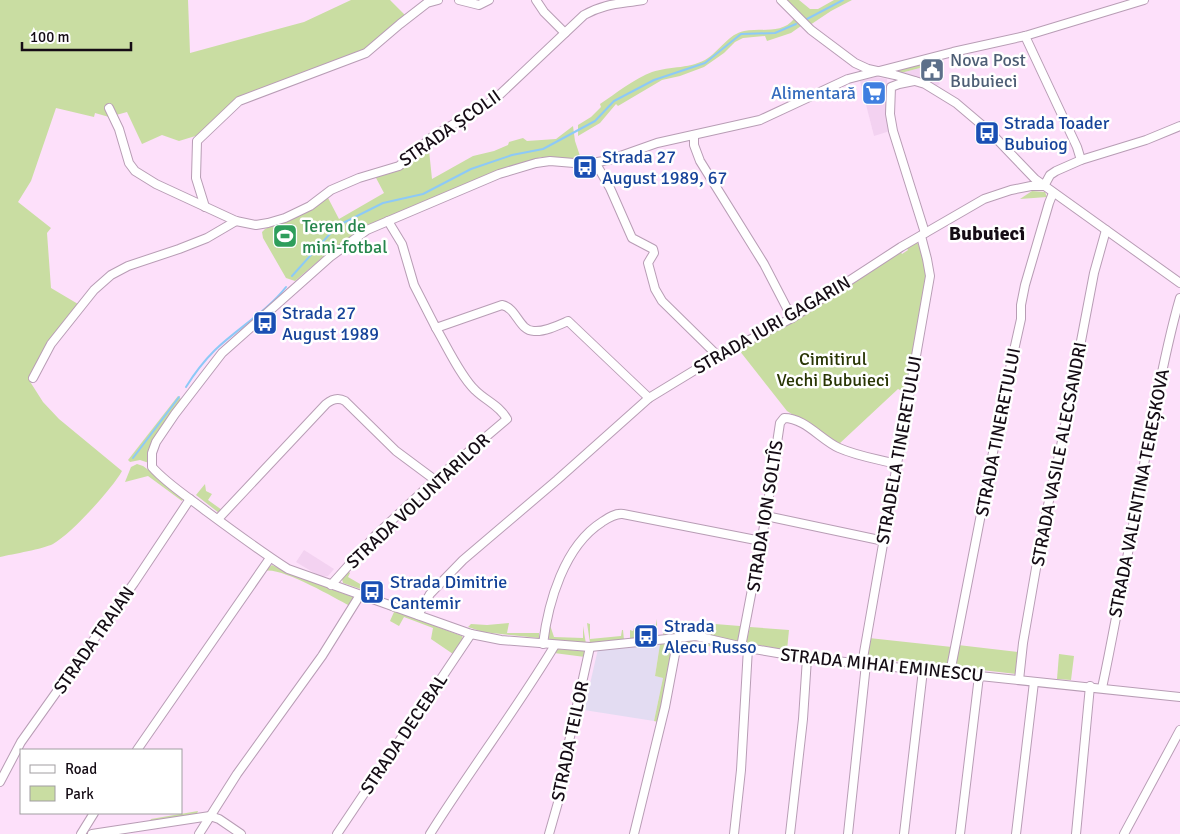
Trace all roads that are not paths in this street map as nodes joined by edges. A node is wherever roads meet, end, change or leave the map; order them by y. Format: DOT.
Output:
graph roads {
  1 [pos="438,0"];
  2 [pos="459,0"];
  3 [pos="489,0"];
  4 [pos="536,0"];
  5 [pos="643,0"];
  6 [pos="781,0"];
  7 [pos="1144,0"];
  8 [pos="565,32"];
  9 [pos="1025,36"];
  10 [pos="880,72"];
  11 [pos="916,80"];
  12 [pos="109,108"];
  13 [pos="1180,126"];
  14 [pos="694,135"];
  15 [pos="1081,160"];
  16 [pos="595,162"];
  17 [pos="1044,186"];
  18 [pos="1053,193"];
  19 [pos="205,207"];
  20 [pos="236,221"];
  21 [pos="388,221"];
  22 [pos="1106,230"];
  23 [pos="923,235"];
  24 [pos="1180,283"];
  25 [pos="1180,298"];
  26 [pos="792,318"];
  27 [pos="436,328"];
  28 [pos="718,356"];
  29 [pos="33,378"];
  30 [pos="649,398"];
  31 [pos="896,464"];
  32 [pos="435,480"];
  33 [pos="190,499"];
  34 [pos="766,516"];
  35 [pos="218,519"];
  36 [pos="761,541"];
  37 [pos="884,541"];
  38 [pos="270,558"];
  39 [pos="331,585"];
  40 [pos="360,594"];
  41 [pos="418,615"];
  42 [pos="471,634"];
  43 [pos="678,638"];
  44 [pos="543,644"];
  45 [pos="555,645"];
  46 [pos="590,647"];
  47 [pos="744,648"];
  48 [pos="807,658"];
  49 [pos="864,664"];
  50 [pos="923,670"];
  51 [pos="950,673"];
  52 [pos="979,676"];
  53 [pos="1019,680"];
  54 [pos="1034,682"];
  55 [pos="1090,686"];
  56 [pos="1102,688"];
  57 [pos="1180,697"];
  58 [pos="1180,730"];
  59 [pos="138,749"];
  60 [pos="0,782"];
  61 [pos="93,814"];
  62 [pos="210,816"];
  63 [pos="81,834"];
  64 [pos="92,834"];
  65 [pos="199,834"];
  66 [pos="241,834"];
  67 [pos="337,834"];
  68 [pos="430,834"];
  69 [pos="549,834"];
  70 [pos="634,834"];
  71 [pos="734,834"];
  72 [pos="790,834"];
  73 [pos="848,834"];
  74 [pos="904,834"];
  75 [pos="960,834"];
  76 [pos="1016,834"];
  77 [pos="1076,834"];
  78 [pos="1124,834"];
  1 -- 19 [label="street"];
  2 -- 3 [label="street"];
  4 -- 8 [label="street"];
  5 -- 8 [label="street, STRADA ȘCOLII"];
  6 -- 10 [label="street"];
  7 -- 9 [label="street"];
  8 -- 20 [label="street, STRADA ȘCOLII"];
  9 -- 10 [label="street"];
  9 -- 15 [label="street"];
  10 -- 11 [label="street"];
  10 -- 14 [label="street"];
  11 -- 17 [label="street"];
  11 -- 23 [label="street, STRADELA TINERETULUI"];
  12 -- 19 [label="street, STRADA ȘCOLII"];
  13 -- 15 [label="street"];
  14 -- 16 [label="street"];
  14 -- 26 [label="street"];
  15 -- 17 [label="street"];
  16 -- 21 [label="street"];
  16 -- 28 [label="street"];
  17 -- 18 [label="street"];
  17 -- 23 [label="street, STRADA IURI GAGARIN"];
  18 -- 22 [label="street"];
  18 -- 51 [label="street, STRADA TINERETULUI"];
  19 -- 20 [label="street, STRADA ȘCOLII"];
  20 -- 29 [label="street"];
  21 -- 27 [label="street"];
  21 -- 33 [label="street, STRADA MIHAI EMINESCU"];
  22 -- 24 [label="street"];
  22 -- 53 [label="street, STRADA VASILE ALECSANDRI"];
  23 -- 26 [label="street, STRADA IURI GAGARIN"];
  23 -- 31 [label="street, STRADELA TINERETULUI"];
  25 -- 56 [label="street, STRADA VALENTINA TEREȘKOVA"];
  26 -- 28 [label="street, STRADA IURI GAGARIN"];
  27 -- 30 [label="street"];
  27 -- 32 [label="street, STRADA VOLUNTARILOR"];
  28 -- 30 [label="street, STRADA IURI GAGARIN"];
  30 -- 41 [label="street, STRADA IURI GAGARIN"];
  31 -- 34 [label="street, STRADA ION SOLTÎS"];
  31 -- 37 [label="street, STRADELA TINERETULUI"];
  32 -- 35 [label="street"];
  32 -- 39 [label="street, STRADA VOLUNTARILOR"];
  33 -- 35 [label="street, STRADA MIHAI EMINESCU"];
  33 -- 60 [label="street, STRADA TRAIAN"];
  34 -- 36 [label="street, STRADA ION SOLTÎS"];
  34 -- 37 [label="street"];
  35 -- 38 [label="street, STRADA MIHAI EMINESCU"];
  36 -- 44 [label="street"];
  36 -- 47 [label="street, STRADA ION SOLTÎS"];
  37 -- 49 [label="street, STRADELA TINERETULUI"];
  38 -- 39 [label="street, STRADA MIHAI EMINESCU"];
  38 -- 59 [label="street"];
  39 -- 40 [label="street, STRADA MIHAI EMINESCU"];
  40 -- 41 [label="street, STRADA MIHAI EMINESCU"];
  40 -- 62 [label="street"];
  41 -- 42 [label="street, STRADA MIHAI EMINESCU"];
  42 -- 44 [label="street, STRADA MIHAI EMINESCU"];
  42 -- 67 [label="street, STRADA DECEBAL"];
  43 -- 46 [label="street, STRADA MIHAI EMINESCU"];
  43 -- 47 [label="street, STRADA MIHAI EMINESCU"];
  43 -- 70 [label="street"];
  44 -- 45 [label="street, STRADA MIHAI EMINESCU"];
  45 -- 46 [label="street, STRADA MIHAI EMINESCU"];
  45 -- 68 [label="street"];
  46 -- 69 [label="street, STRADA TEILOR"];
  47 -- 48 [label="street, STRADA MIHAI EMINESCU"];
  47 -- 71 [label="street, STRADA ION SOLTÎS"];
  48 -- 49 [label="street, STRADA MIHAI EMINESCU"];
  48 -- 72 [label="street"];
  49 -- 50 [label="street, STRADA MIHAI EMINESCU"];
  49 -- 73 [label="street, STRADELA TINERETULUI"];
  50 -- 51 [label="street, STRADA MIHAI EMINESCU"];
  50 -- 74 [label="street"];
  51 -- 52 [label="street, STRADA MIHAI EMINESCU"];
  52 -- 53 [label="street, STRADA MIHAI EMINESCU"];
  52 -- 75 [label="street"];
  53 -- 54 [label="street, STRADA MIHAI EMINESCU"];
  54 -- 55 [label="street, STRADA MIHAI EMINESCU"];
  54 -- 76 [label="street"];
  55 -- 56 [label="street, STRADA MIHAI EMINESCU"];
  55 -- 77 [label="street"];
  56 -- 57 [label="street, STRADA MIHAI EMINESCU"];
  58 -- 78 [label="street"];
  61 -- 63 [label="street"];
  62 -- 64 [label="street"];
  62 -- 65 [label="street"];
  62 -- 66 [label="street"];
}
